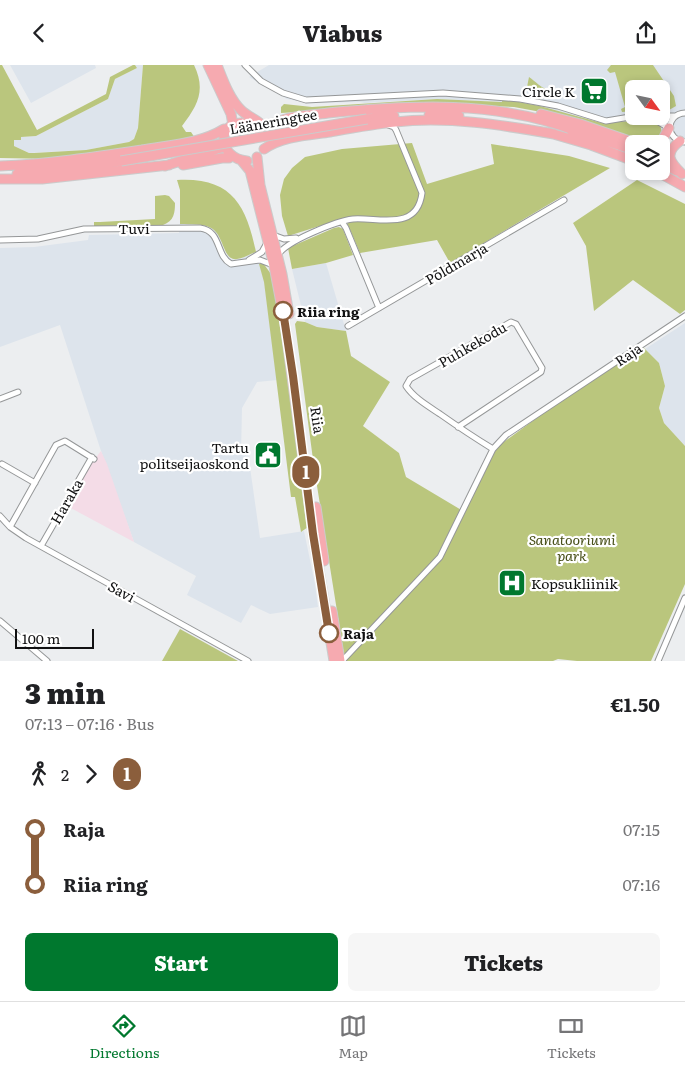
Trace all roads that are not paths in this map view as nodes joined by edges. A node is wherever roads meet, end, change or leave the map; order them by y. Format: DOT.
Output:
graph roads {
  1 [pos="208,65"];
  2 [pos="216,65"];
  3 [pos="245,65"];
  4 [pos="227,98"];
  5 [pos="478,109"];
  6 [pos="685,113"];
  7 [pos="670,116"];
  8 [pos="675,116"];
  9 [pos="625,118"];
  10 [pos="246,119"];
  11 [pos="491,119"];
  12 [pos="366,123"];
  13 [pos="230,124"];
  14 [pos="664,125"];
  15 [pos="261,127"];
  16 [pos="669,128"];
  17 [pos="576,131"];
  18 [pos="554,134"];
  19 [pos="665,135"];
  20 [pos="625,139"];
  21 [pos="682,142"];
  22 [pos="625,147"];
  23 [pos="264,149"];
  24 [pos="225,151"];
  25 [pos="255,157"];
  26 [pos="625,158"];
  27 [pos="73,159"];
  28 [pos="0,160"];
  29 [pos="240,160"];
  30 [pos="0,165"];
  31 [pos="165,166"];
  32 [pos="670,168"];
  33 [pos="61,169"];
  34 [pos="0,170"];
  35 [pos="684,175"];
  36 [pos="0,177"];
  37 [pos="42,179"];
  38 [pos="670,179"];
  39 [pos="0,184"];
  40 [pos="257,186"];
  41 [pos="685,187"];
  42 [pos="564,200"];
  43 [pos="342,222"];
  44 [pos="270,238"];
  45 [pos="299,238"];
  46 [pos="1,240"];
  47 [pos="278,255"];
  48 [pos="246,262"];
  49 [pos="274,266"];
  50 [pos="379,308"];
  51 [pos="685,315"];
  52 [pos="348,326"];
  53 [pos="18,392"];
  54 [pos="0,399"];
  55 [pos="458,427"];
  56 [pos="493,449"];
  57 [pos="2,464"];
  58 [pos="35,483"];
  59 [pos="0,516"];
  60 [pos="10,527"];
  61 [pos="41,546"];
  62 [pos="685,598"];
  63 [pos="682,612"];
  64 [pos="0,621"];
  65 [pos="47,661"];
  66 [pos="248,661"];
  67 [pos="334,661"];
  68 [pos="341,661"];
  69 [pos="658,661"];
  1 -- 4 [label="highway"];
  2 -- 4 [label="highway"];
  3 -- 9 [label="street"];
  4 -- 10 [label="highway"];
  4 -- 13 [label="highway"];
  4 -- 15 [label="highway"];
  5 -- 15 [label="highway"];
  5 -- 17 [label="highway"];
  5 -- 20 [label="highway"];
  6 -- 8 [label="street"];
  7 -- 8 [label="street"];
  8 -- 16 [label="street"];
  10 -- 13 [label="highway"];
  10 -- 15 [label="highway"];
  11 -- 12 [label="highway, Lääneringtee"];
  11 -- 17 [label="highway, Lääneringtee"];
  11 -- 18 [label="highway, Lääneringtee"];
  12 -- 18 [label="highway"];
  12 -- 23 [label="highway"];
  12 -- 33 [label="highway, Lääneringtee, bridge"];
  12 -- 43 [label="street"];
  13 -- 15 [label="highway"];
  13 -- 24 [label="highway"];
  13 -- 27 [label="highway"];
  14 -- 16 [label="street"];
  15 -- 23 [label="highway"];
  15 -- 25 [label="highway"];
  16 -- 19 [label="highway"];
  16 -- 21 [label="street"];
  17 -- 22 [label="highway, Lääneringtee"];
  18 -- 26 [label="highway, Lääneringtee"];
  21 -- 35 [label="highway"];
  23 -- 25 [label="highway"];
  24 -- 25 [label="highway"];
  24 -- 29 [label="highway"];
  24 -- 31 [label="highway"];
  24 -- 31 [label="highway"];
  24 -- 40 [label="highway, Riia"];
  25 -- 29 [label="highway"];
  25 -- 40 [label="highway, Riia"];
  27 -- 28 [label="highway"];
  27 -- 30 [label="highway"];
  29 -- 40 [label="highway, Riia"];
  31 -- 37 [label="highway"];
  32 -- 35 [label="highway"];
  33 -- 34 [label="highway, Lääneringtee"];
  33 -- 36 [label="highway, Lääneringtee"];
  36 -- 37 [label="highway"];
  37 -- 39 [label="highway"];
  38 -- 41 [label="highway"];
  40 -- 44 [label="highway, Riia"];
  42 -- 50 [label="street, Põldmarja"];
  43 -- 45 [label="street"];
  43 -- 50 [label="street"];
  44 -- 45 [label="street"];
  44 -- 47 [label="highway, Riia"];
  44 -- 48 [label="street"];
  44 -- 49 [label="highway, Riia"];
  45 -- 47 [label="street"];
  46 -- 48 [label="street, Tuvi"];
  47 -- 68 [label="highway, Riia"];
  48 -- 49 [label="street, Tuvi"];
  49 -- 67 [label="highway, Riia"];
  50 -- 52 [label="street, Põldmarja"];
  51 -- 56 [label="street, Raja"];
  53 -- 54 [label="street"];
  55 -- 55 [label="street, Puhkekodu"];
  55 -- 56 [label="street, Puhkekodu"];
  56 -- 68 [label="street, Raja"];
  57 -- 58 [label="street"];
  58 -- 60 [label="street"];
  58 -- 61 [label="street, Haraka"];
  59 -- 60 [label="street, Savi"];
  60 -- 61 [label="street, Savi"];
  61 -- 66 [label="street, Savi"];
  62 -- 63 [label="street"];
  63 -- 69 [label="street"];
  64 -- 65 [label="street"];
}
